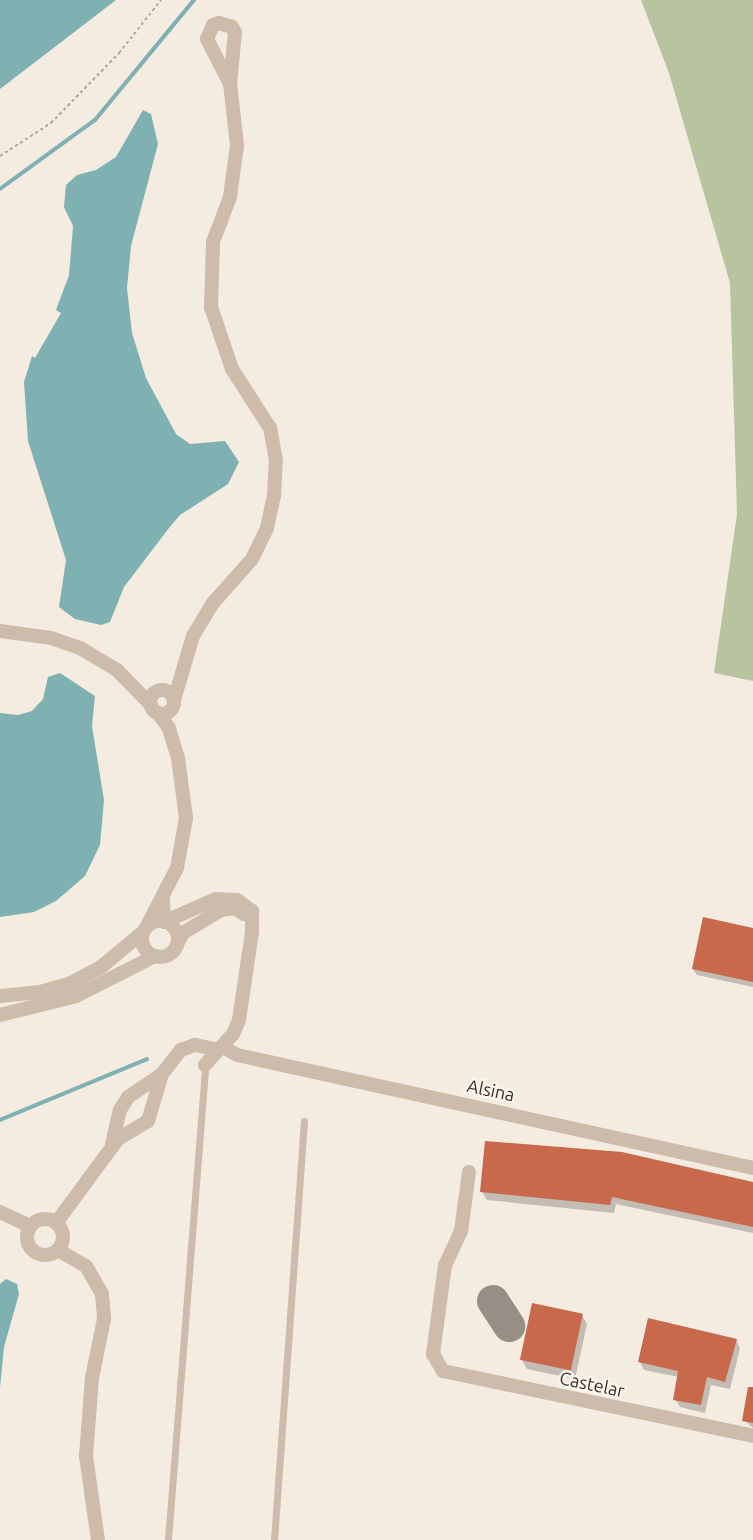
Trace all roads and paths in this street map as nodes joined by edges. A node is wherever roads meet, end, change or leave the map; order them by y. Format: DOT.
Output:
graph roads {
  1 [pos="161,0"];
  2 [pos="231,84"];
  3 [pos="0,156"];
  4 [pos="0,631"];
  5 [pos="161,702"];
  6 [pos="163,901"];
  7 [pos="165,922"];
  8 [pos="145,929"];
  9 [pos="177,944"];
  10 [pos="248,945"];
  11 [pos="155,956"];
  12 [pos="0,996"];
  13 [pos="0,1015"];
  14 [pos="219,1048"];
  15 [pos="205,1065"];
  16 [pos="162,1074"];
  17 [pos="304,1121"];
  18 [pos="109,1149"];
  19 [pos="753,1168"];
  20 [pos="469,1172"];
  21 [pos="0,1212"];
  22 [pos="56,1223"];
  23 [pos="30,1226"];
  24 [pos="58,1250"];
  25 [pos="753,1436"];
  26 [pos="98,1540"];
  27 [pos="168,1540"];
  28 [pos="274,1540"];
  1 -- 3 [label="path"];
  2 -- 5 [label="street"];
  4 -- 5 [label="street"];
  5 -- 6 [label="street"];
  6 -- 7 [label="street"];
  6 -- 8 [label="street"];
  7 -- 8 [label="street"];
  7 -- 9 [label="street"];
  7 -- 10 [label="street"];
  8 -- 11 [label="street"];
  8 -- 12 [label="street"];
  9 -- 10 [label="street"];
  9 -- 11 [label="street"];
  10 -- 14 [label="street"];
  11 -- 13 [label="street"];
  14 -- 15 [label="street"];
  14 -- 16 [label="street, Alsina"];
  14 -- 19 [label="street, Alsina"];
  15 -- 27 [label="lane"];
  16 -- 18 [label="street"];
  16 -- 18 [label="street"];
  17 -- 28 [label="lane"];
  18 -- 22 [label="street"];
  20 -- 25 [label="street, Castelar"];
  21 -- 23 [label="street"];
  22 -- 23 [label="street"];
  22 -- 24 [label="street"];
  23 -- 24 [label="street"];
  24 -- 26 [label="street"];
}
